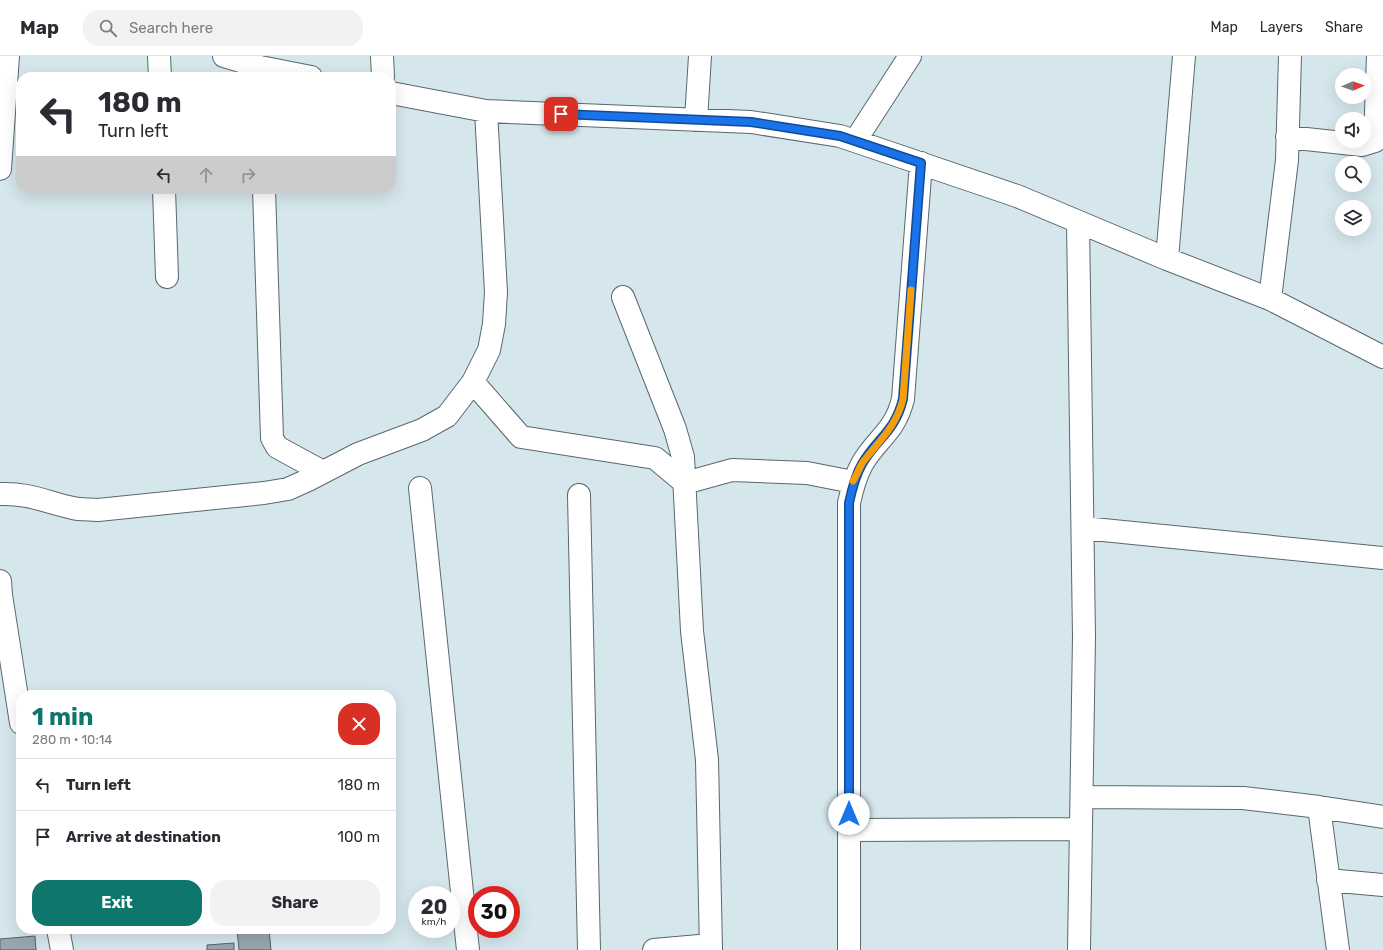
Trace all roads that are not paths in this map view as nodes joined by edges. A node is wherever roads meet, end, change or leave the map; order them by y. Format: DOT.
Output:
graph roads {
  1 [pos="8,56"];
  2 [pos="159,56"];
  3 [pos="224,56"];
  4 [pos="382,56"];
  5 [pos="700,56"];
  6 [pos="910,56"];
  7 [pos="1184,56"];
  8 [pos="1290,56"];
  9 [pos="1378,56"];
  10 [pos="160,72"];
  11 [pos="260,72"];
  12 [pos="383,72"];
  13 [pos="396,94"];
  14 [pos="486,111"];
  15 [pos="696,120"];
  16 [pos="1287,137"];
  17 [pos="855,141"];
  18 [pos="921,163"];
  19 [pos="0,168"];
  20 [pos="164,194"];
  21 [pos="264,194"];
  22 [pos="1078,222"];
  23 [pos="1167,259"];
  24 [pos="167,276"];
  25 [pos="622,297"];
  26 [pos="1270,299"];
  27 [pos="1383,356"];
  28 [pos="473,382"];
  29 [pos="323,472"];
  30 [pos="853,482"];
  31 [pos="685,483"];
  32 [pos="420,488"];
  33 [pos="0,494"];
  34 [pos="579,495"];
  35 [pos="1083,528"];
  36 [pos="1383,558"];
  37 [pos="0,581"];
  38 [pos="16,690"];
  39 [pos="1082,797"];
  40 [pos="1318,807"];
  41 [pos="1383,817"];
  42 [pos="1081,829"];
  43 [pos="849,830"];
  44 [pos="1328,880"];
  45 [pos="1383,885"];
  46 [pos="59,934"];
  47 [pos="711,947"];
  48 [pos="62,950"];
  49 [pos="468,950"];
  50 [pos="589,950"];
  51 [pos="654,950"];
  52 [pos="849,950"];
  53 [pos="1079,950"];
  54 [pos="1338,950"];
  1 -- 19 [label="street"];
  2 -- 10 [label="street"];
  3 -- 11 [label="street"];
  4 -- 12 [label="street"];
  5 -- 15 [label="street"];
  6 -- 17 [label="street"];
  7 -- 23 [label="street"];
  8 -- 16 [label="street"];
  9 -- 16 [label="street"];
  13 -- 14 [label="street"];
  14 -- 15 [label="street"];
  14 -- 28 [label="street"];
  15 -- 17 [label="street"];
  16 -- 26 [label="street"];
  17 -- 18 [label="street"];
  18 -- 22 [label="street"];
  18 -- 30 [label="street"];
  20 -- 24 [label="street"];
  21 -- 29 [label="street"];
  22 -- 23 [label="street"];
  22 -- 35 [label="street"];
  23 -- 26 [label="street"];
  25 -- 31 [label="street"];
  26 -- 27 [label="street"];
  28 -- 29 [label="street"];
  28 -- 31 [label="street"];
  29 -- 33 [label="street"];
  30 -- 31 [label="street"];
  30 -- 43 [label="street"];
  31 -- 47 [label="street"];
  32 -- 49 [label="street"];
  34 -- 50 [label="street"];
  35 -- 36 [label="street"];
  35 -- 39 [label="street"];
  37 -- 38 [label="street"];
  39 -- 40 [label="street"];
  39 -- 42 [label="street"];
  40 -- 41 [label="street"];
  40 -- 44 [label="street"];
  42 -- 43 [label="street"];
  42 -- 53 [label="street"];
  43 -- 52 [label="street"];
  44 -- 45 [label="street"];
  44 -- 54 [label="street"];
  46 -- 48 [label="street"];
  47 -- 51 [label="street"];
}
